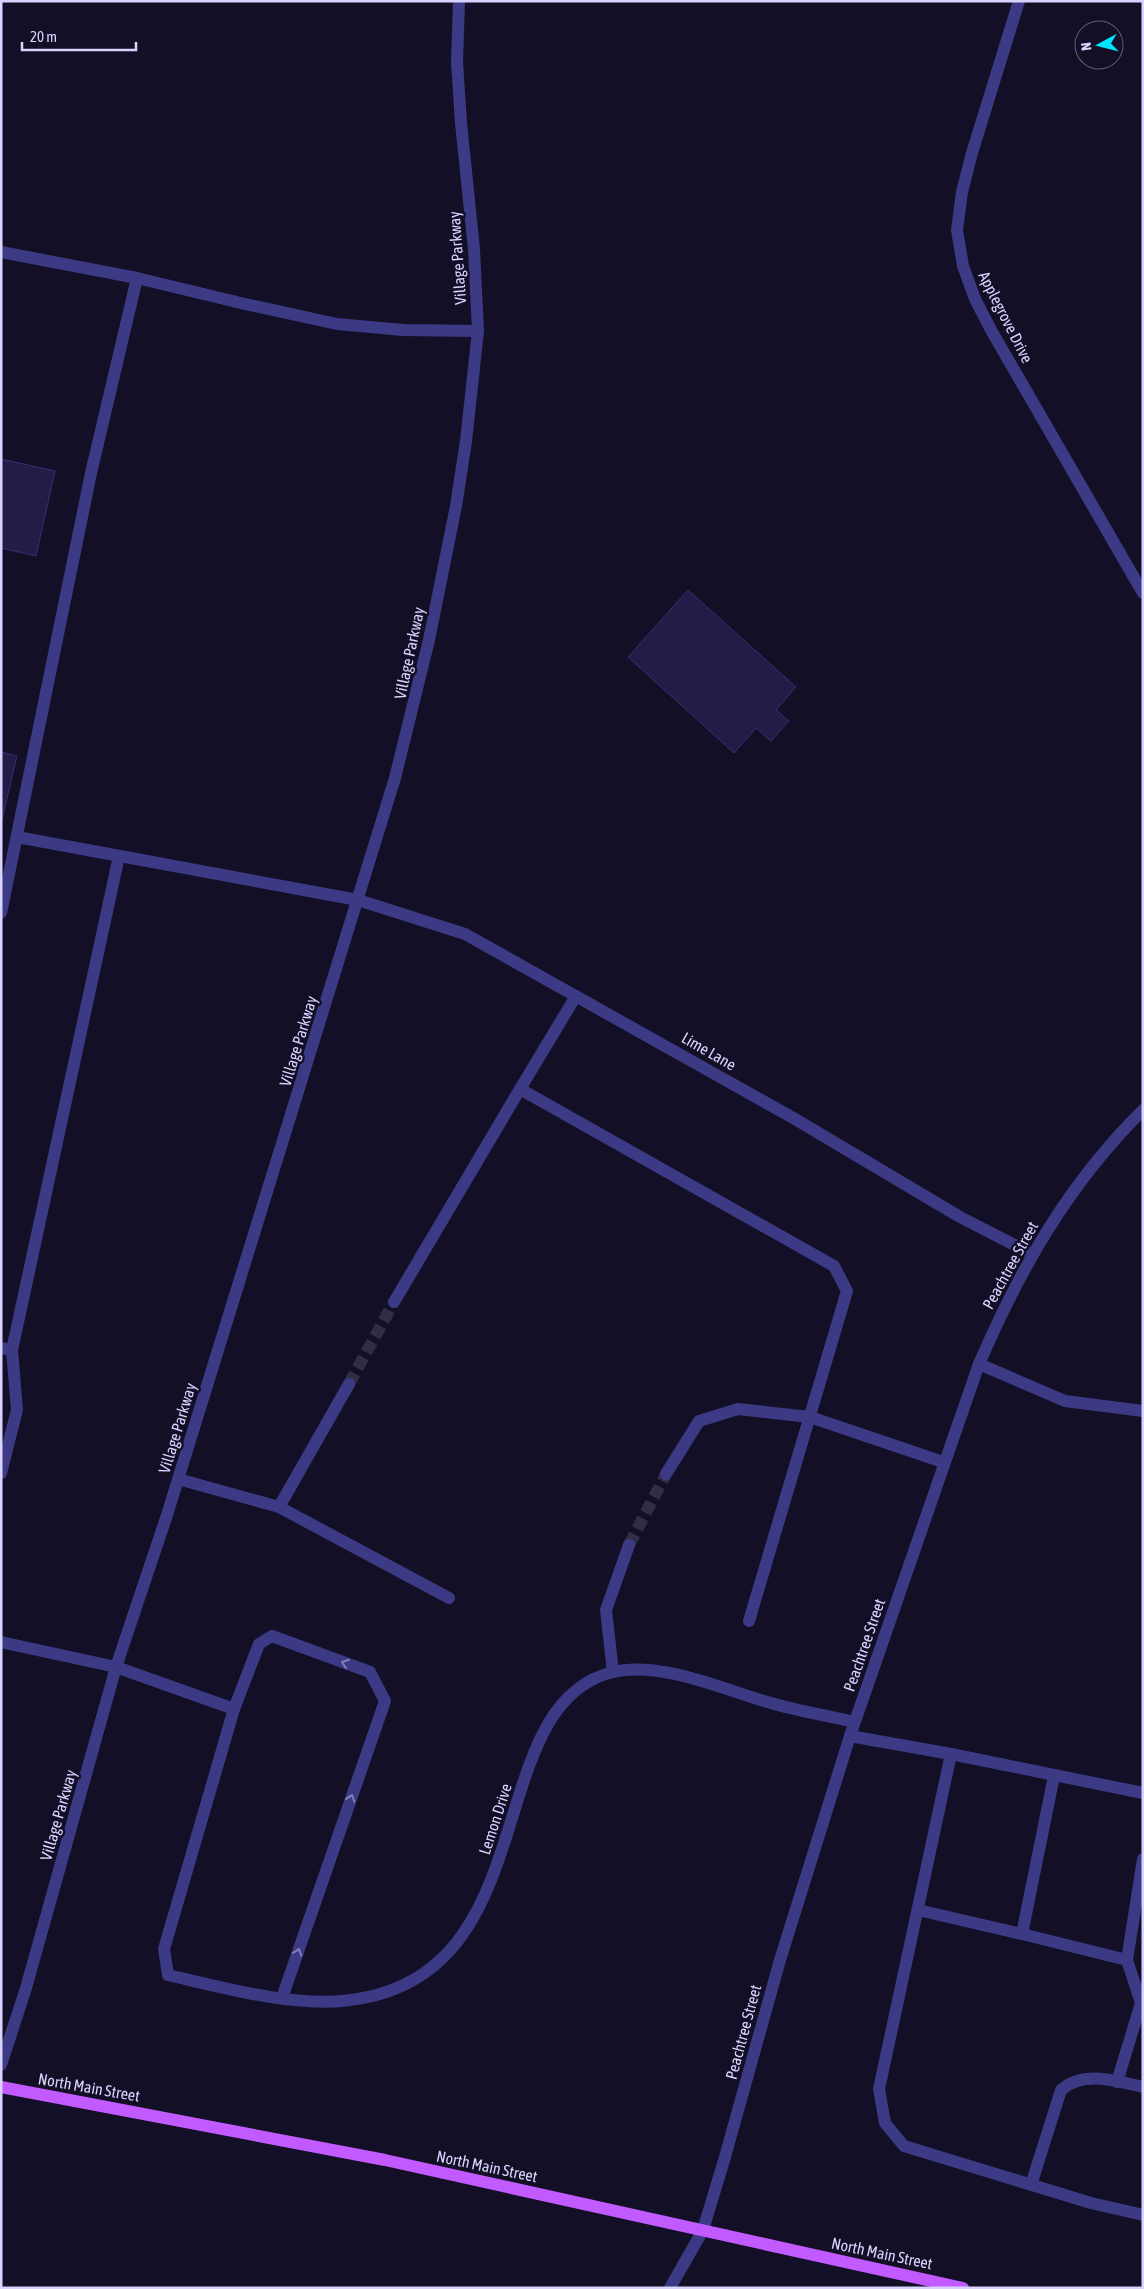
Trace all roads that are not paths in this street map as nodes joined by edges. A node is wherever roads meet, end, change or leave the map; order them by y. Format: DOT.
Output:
graph roads {
  1 [pos="459,1"];
  2 [pos="1019,1"];
  3 [pos="1,252"];
  4 [pos="137,278"];
  5 [pos="478,331"];
  6 [pos="1143,593"];
  7 [pos="17,837"];
  8 [pos="119,856"];
  9 [pos="358,900"];
  10 [pos="1,913"];
  11 [pos="576,996"];
  12 [pos="520,1088"];
  13 [pos="1143,1110"];
  14 [pos="1032,1254"];
  15 [pos="394,1302"];
  16 [pos="7,1349"];
  17 [pos="979,1364"];
  18 [pos="349,1384"];
  19 [pos="1143,1411"];
  20 [pos="810,1417"];
  21 [pos="943,1462"];
  22 [pos="1,1473"];
  23 [pos="666,1474"];
  24 [pos="178,1478"];
  25 [pos="278,1507"];
  26 [pos="629,1544"];
  27 [pos="449,1598"];
  28 [pos="749,1621"];
  29 [pos="1,1642"];
  30 [pos="116,1667"];
  31 [pos="613,1672"];
  32 [pos="234,1709"];
  33 [pos="854,1722"];
  34 [pos="850,1736"];
  35 [pos="951,1754"];
  36 [pos="1054,1776"];
  37 [pos="1143,1793"];
  38 [pos="1143,1859"];
  39 [pos="918,1910"];
  40 [pos="1022,1934"];
  41 [pos="1126,1960"];
  42 [pos="282,1998"];
  43 [pos="1,2065"];
  44 [pos="1117,2082"];
  45 [pos="1143,2087"];
  46 [pos="1,2088"];
  47 [pos="1031,2185"];
  48 [pos="1143,2215"];
  49 [pos="703,2230"];
  50 [pos="670,2288"];
  51 [pos="962,2288"];
  1 -- 5 [label="street, Village Parkway"];
  2 -- 6 [label="street, Applegrove Drive"];
  3 -- 4 [label="street"];
  4 -- 5 [label="street"];
  4 -- 7 [label="street"];
  5 -- 9 [label="street, Village Parkway"];
  7 -- 8 [label="street, Lime Lane"];
  7 -- 10 [label="street"];
  8 -- 9 [label="street, Lime Lane"];
  8 -- 16 [label="street"];
  9 -- 11 [label="street, Lime Lane"];
  9 -- 24 [label="street, Village Parkway"];
  11 -- 12 [label="street"];
  11 -- 14 [label="street, Lime Lane"];
  12 -- 15 [label="street"];
  12 -- 20 [label="street"];
  13 -- 14 [label="street, Peachtree Street"];
  14 -- 17 [label="street, Peachtree Street"];
  16 -- 22 [label="street"];
  17 -- 19 [label="street"];
  17 -- 21 [label="street, Peachtree Street"];
  18 -- 25 [label="street"];
  20 -- 21 [label="street"];
  20 -- 23 [label="street"];
  20 -- 28 [label="street"];
  21 -- 33 [label="street, Peachtree Street"];
  24 -- 25 [label="street"];
  24 -- 30 [label="street, Village Parkway"];
  25 -- 27 [label="street"];
  26 -- 31 [label="street"];
  29 -- 30 [label="street"];
  30 -- 32 [label="street"];
  30 -- 43 [label="street, Village Parkway"];
  31 -- 33 [label="street, Lemon Drive"];
  31 -- 42 [label="street, Lemon Drive"];
  32 -- 42 [label="street, Lemon Drive"];
  42 -- 32 [label="street, one-way"];
  33 -- 34 [label="street, Peachtree Street"];
  34 -- 35 [label="street"];
  34 -- 49 [label="street, Peachtree Street"];
  35 -- 36 [label="street"];
  35 -- 39 [label="street"];
  36 -- 37 [label="street"];
  36 -- 40 [label="street"];
  38 -- 41 [label="street"];
  39 -- 40 [label="street"];
  39 -- 47 [label="street"];
  40 -- 41 [label="street"];
  41 -- 44 [label="street"];
  44 -- 45 [label="street"];
  44 -- 47 [label="street"];
  46 -- 49 [label="main road, North Main Street"];
  47 -- 48 [label="street"];
  49 -- 50 [label="street, Peachtree Street"];
  49 -- 51 [label="main road, North Main Street"];
}
